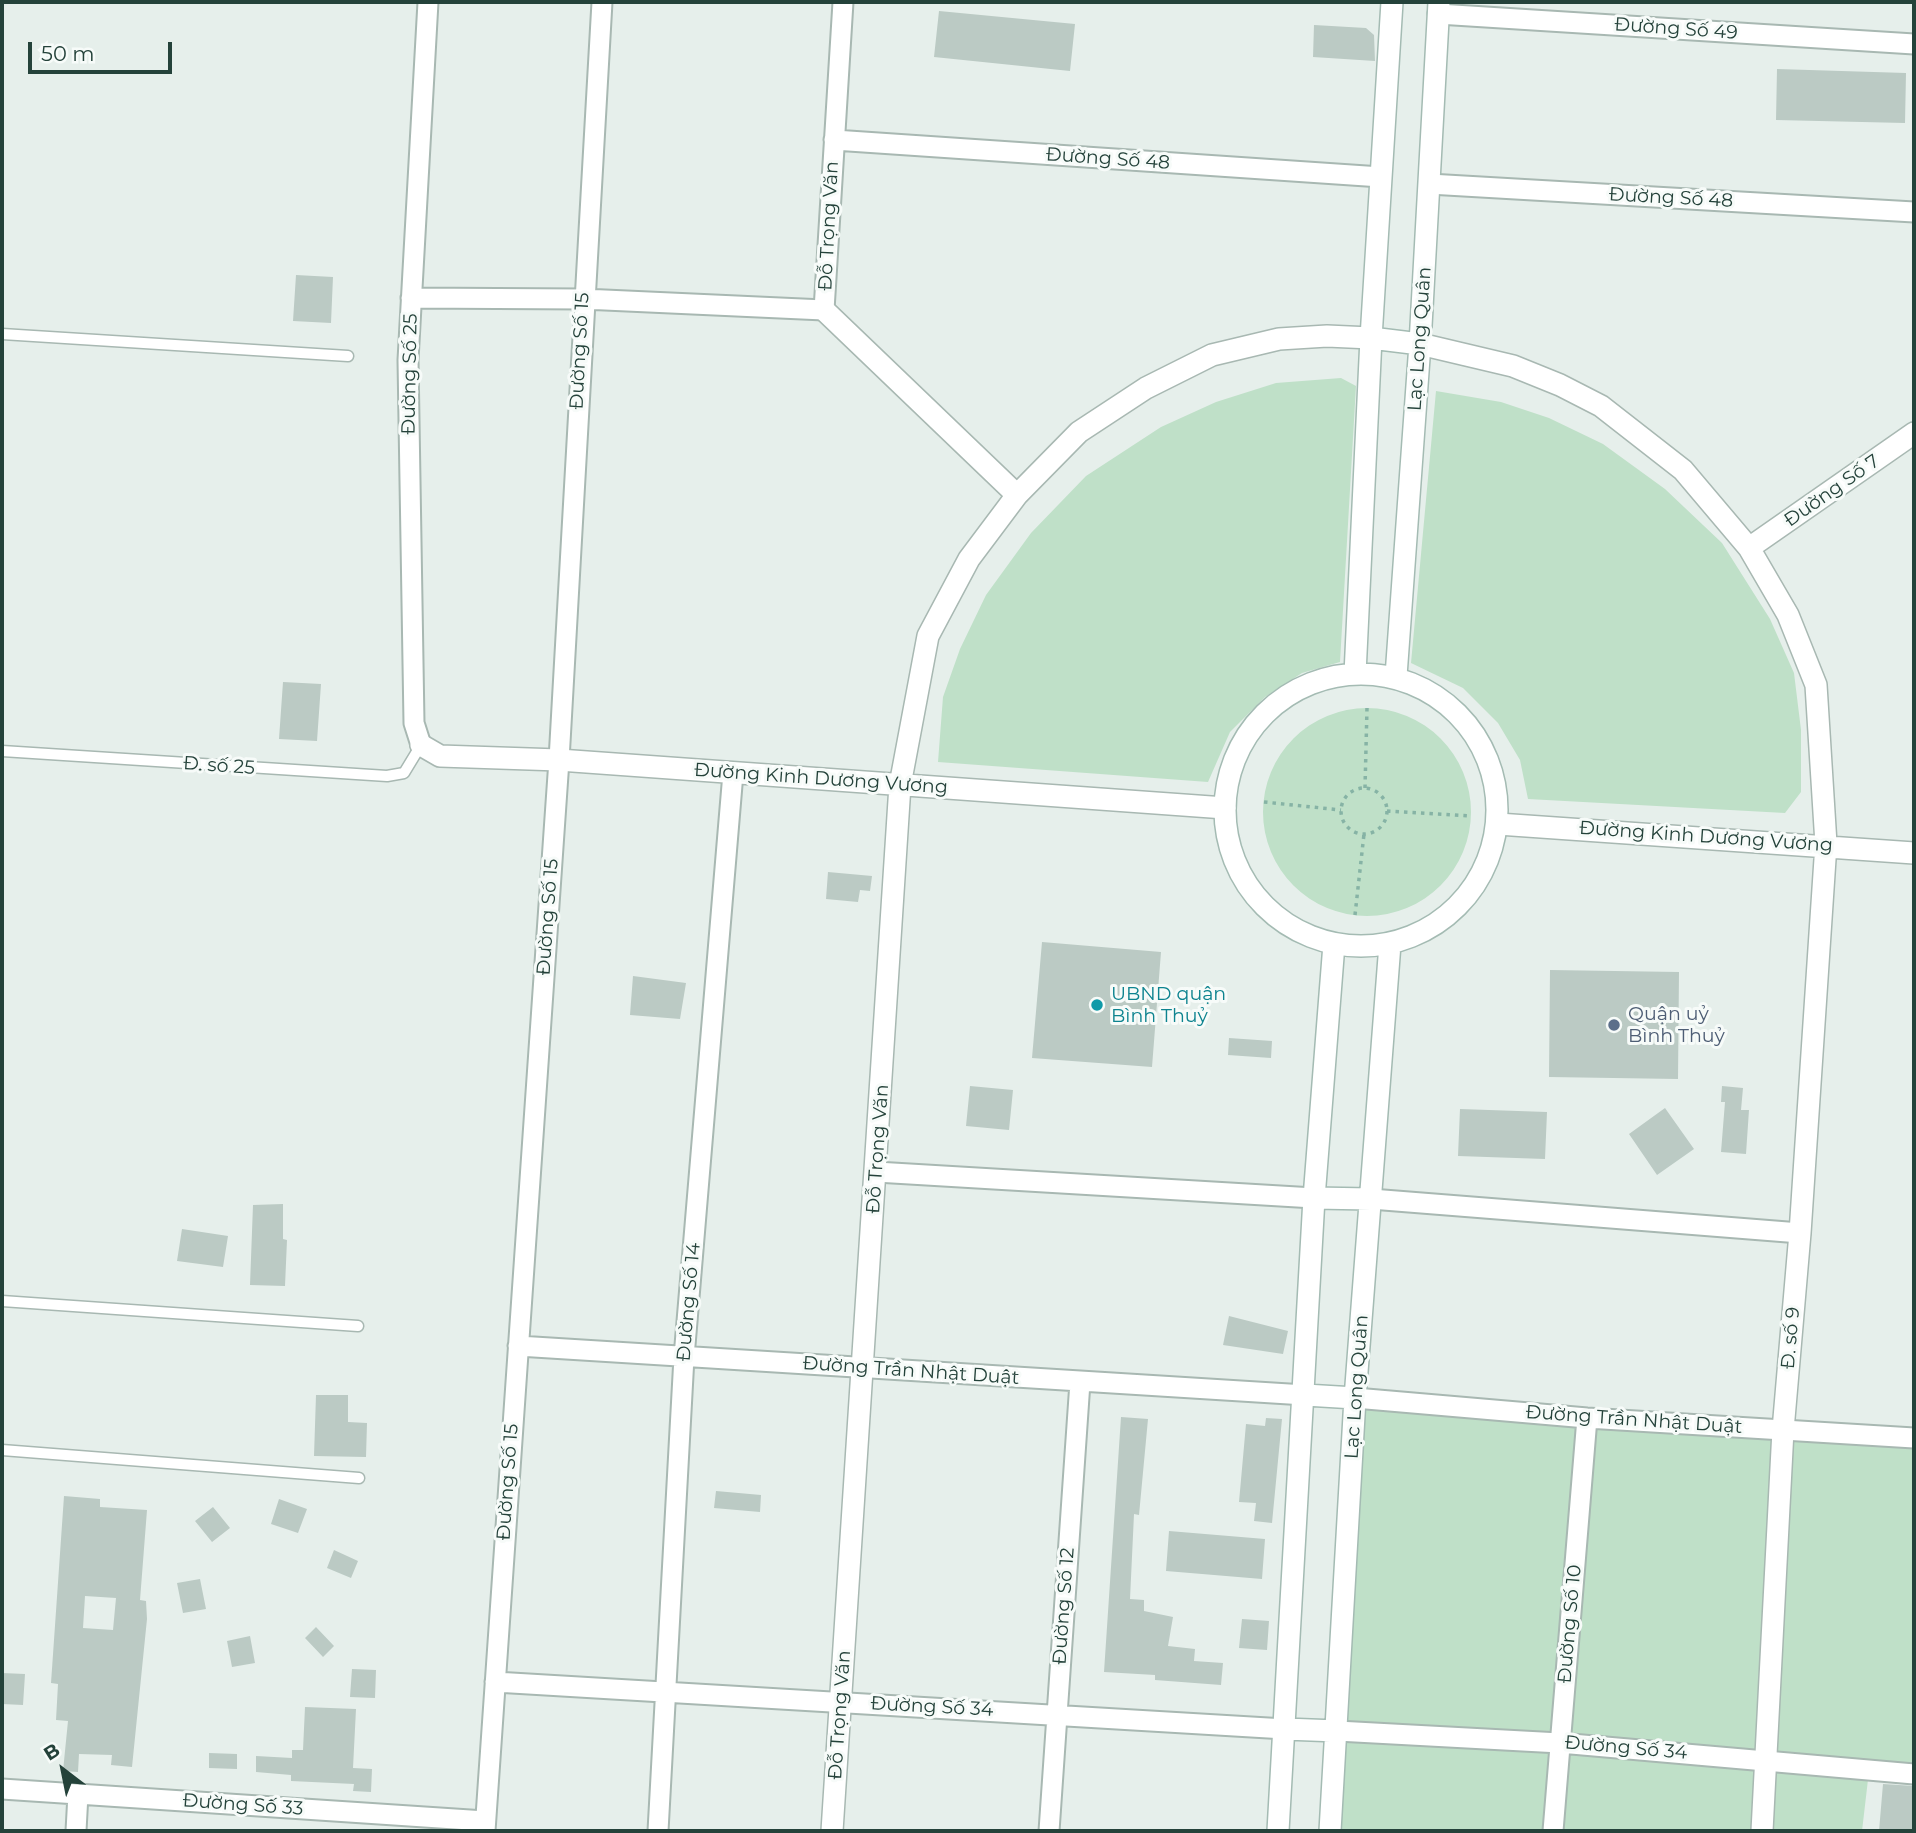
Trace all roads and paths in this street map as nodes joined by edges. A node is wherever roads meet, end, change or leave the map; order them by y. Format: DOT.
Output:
graph roads {
  1 [pos="428,2"];
  2 [pos="603,2"];
  3 [pos="843,2"];
  4 [pos="1392,2"];
  5 [pos="1438,8"];
  6 [pos="1914,44"];
  7 [pos="834,140"];
  8 [pos="1381,177"];
  9 [pos="1429,184"];
  10 [pos="1914,212"];
  11 [pos="411,298"];
  12 [pos="583,299"];
  13 [pos="824,310"];
  14 [pos="2,334"];
  15 [pos="1371,338"];
  16 [pos="1420,344"];
  17 [pos="348,356"];
  18 [pos="1914,433"];
  19 [pos="1017,495"];
  20 [pos="1749,548"];
  21 [pos="1355,674"];
  22 [pos="1396,676"];
  23 [pos="1367,708"];
  24 [pos="421,745"];
  25 [pos="2,751"];
  26 [pos="559,761"];
  27 [pos="733,773"];
  28 [pos="900,785"];
  29 [pos="1365,788"];
  30 [pos="1264,802"];
  31 [pos="1224,808"];
  32 [pos="1341,810"];
  33 [pos="1387,811"];
  34 [pos="1471,816"];
  35 [pos="1498,824"];
  36 [pos="1364,834"];
  37 [pos="1826,844"];
  38 [pos="1914,853"];
  39 [pos="1355,915"];
  40 [pos="1334,944"];
  41 [pos="1390,944"];
  42 [pos="876,1172"];
  43 [pos="1314,1198"];
  44 [pos="1371,1199"];
  45 [pos="1800,1233"];
  46 [pos="2,1301"];
  47 [pos="358,1326"];
  48 [pos="518,1346"];
  49 [pos="684,1357"];
  50 [pos="863,1367"];
  51 [pos="1080,1382"];
  52 [pos="1305,1395"];
  53 [pos="1355,1398"];
  54 [pos="1587,1418"];
  55 [pos="1783,1430"];
  56 [pos="1914,1438"];
  57 [pos="2,1450"];
  58 [pos="359,1478"];
  59 [pos="495,1682"];
  60 [pos="667,1691"];
  61 [pos="841,1701"];
  62 [pos="1057,1714"];
  63 [pos="1285,1728"];
  64 [pos="1338,1731"];
  65 [pos="1560,1743"];
  66 [pos="1767,1761"];
  67 [pos="1914,1774"];
  68 [pos="2,1789"];
  69 [pos="78,1794"];
  70 [pos="485,1826"];
  71 [pos="76,1831"];
  72 [pos="658,1831"];
  73 [pos="832,1831"];
  74 [pos="1049,1831"];
  75 [pos="1278,1831"];
  76 [pos="1330,1831"];
  77 [pos="1553,1831"];
  78 [pos="1762,1831"];
  1 -- 11 [label="street, Đường Số 25"];
  2 -- 12 [label="street, Đường Số 15"];
  3 -- 7 [label="street, Đỗ Trọng Văn"];
  4 -- 8 [label="street"];
  5 -- 6 [label="street, Đường Số 49"];
  5 -- 9 [label="street, Lạc Long Quân"];
  7 -- 8 [label="street, Đường Số 48"];
  7 -- 13 [label="street, Đỗ Trọng Văn"];
  8 -- 15 [label="street"];
  9 -- 10 [label="street, Đường Số 48"];
  9 -- 16 [label="street, Lạc Long Quân"];
  11 -- 12 [label="street"];
  11 -- 24 [label="street, Đường Số 25"];
  12 -- 13 [label="street"];
  12 -- 26 [label="street, Đường Số 15"];
  13 -- 19 [label="street, Đỗ Trọng Văn"];
  14 -- 17 [label="lane"];
  15 -- 16 [label="street, Đỗ Trọng Văn"];
  15 -- 19 [label="street, Đỗ Trọng Văn"];
  15 -- 21 [label="street"];
  16 -- 20 [label="street, Đỗ Trọng Văn"];
  16 -- 22 [label="street, Lạc Long Quân"];
  18 -- 20 [label="street, Đường Số 7"];
  19 -- 28 [label="street, Đỗ Trọng Văn"];
  20 -- 37 [label="street, Đ. số 9"];
  21 -- 22 [label="street"];
  21 -- 31 [label="street"];
  22 -- 35 [label="street"];
  23 -- 29 [label="path"];
  24 -- 25 [label="lane, Đ. số 25"];
  24 -- 26 [label="street, Đường Kinh Dương Vương"];
  26 -- 27 [label="street, Đường Kinh Dương Vương"];
  26 -- 48 [label="street, Đường Số 15"];
  27 -- 28 [label="street, Đường Kinh Dương Vương"];
  27 -- 49 [label="street, Đường Số 14"];
  28 -- 31 [label="street, Đường Kinh Dương Vương"];
  28 -- 42 [label="street, Đỗ Trọng Văn"];
  29 -- 32 [label="path"];
  29 -- 33 [label="path"];
  30 -- 32 [label="path"];
  31 -- 40 [label="street"];
  32 -- 36 [label="path"];
  33 -- 34 [label="path"];
  33 -- 36 [label="path"];
  35 -- 37 [label="street, Đường Kinh Dương Vương"];
  35 -- 41 [label="street"];
  36 -- 39 [label="path"];
  37 -- 38 [label="street, Đường Kinh Dương Vương"];
  37 -- 45 [label="street, Đ. số 9"];
  40 -- 41 [label="street"];
  40 -- 43 [label="street"];
  41 -- 44 [label="street, Lạc Long Quân"];
  42 -- 43 [label="street"];
  42 -- 50 [label="street, Đỗ Trọng Văn"];
  43 -- 44 [label="street"];
  43 -- 52 [label="street"];
  44 -- 45 [label="street"];
  44 -- 53 [label="street, Lạc Long Quân"];
  45 -- 55 [label="street, Đ. số 9"];
  46 -- 47 [label="lane"];
  48 -- 49 [label="street, Đường Trần Nhật Duật"];
  48 -- 59 [label="street, Đường Số 15"];
  49 -- 50 [label="street, Đường Trần Nhật Duật"];
  49 -- 60 [label="street, Đường Số 14"];
  50 -- 51 [label="street, Đường Trần Nhật Duật"];
  50 -- 61 [label="street, Đỗ Trọng Văn"];
  51 -- 52 [label="street, Đường Trần Nhật Duật"];
  51 -- 62 [label="street, Đường Số 12"];
  52 -- 53 [label="street"];
  52 -- 63 [label="street"];
  53 -- 54 [label="street, Đường Trần Nhật Duật"];
  53 -- 64 [label="street, Lạc Long Quân"];
  54 -- 55 [label="street, Đường Trần Nhật Duật"];
  54 -- 65 [label="street, Đường Số 10"];
  55 -- 56 [label="street, Đường Trần Nhật Duật"];
  55 -- 66 [label="street, Đ. số 9"];
  57 -- 58 [label="lane"];
  59 -- 60 [label="street, Đường Số 34"];
  59 -- 70 [label="street, Đường Số 15"];
  60 -- 61 [label="street, Đường Số 34"];
  60 -- 72 [label="street, Đường Số 14"];
  61 -- 62 [label="street, Đường Số 34"];
  61 -- 73 [label="street, Đỗ Trọng Văn"];
  62 -- 63 [label="street, Đường Số 34"];
  62 -- 74 [label="street, Đường Số 12"];
  63 -- 64 [label="street"];
  63 -- 75 [label="street"];
  64 -- 65 [label="street, Đường Số 34"];
  64 -- 76 [label="street, Lạc Long Quân"];
  65 -- 66 [label="street, Đường Số 34"];
  65 -- 77 [label="street, Đường Số 10"];
  66 -- 67 [label="street, Đường Số 34"];
  66 -- 78 [label="street, Đ. số 9"];
  68 -- 69 [label="street, Đường Số 33"];
  69 -- 70 [label="street, Đường Số 33"];
  69 -- 71 [label="street"];
}
